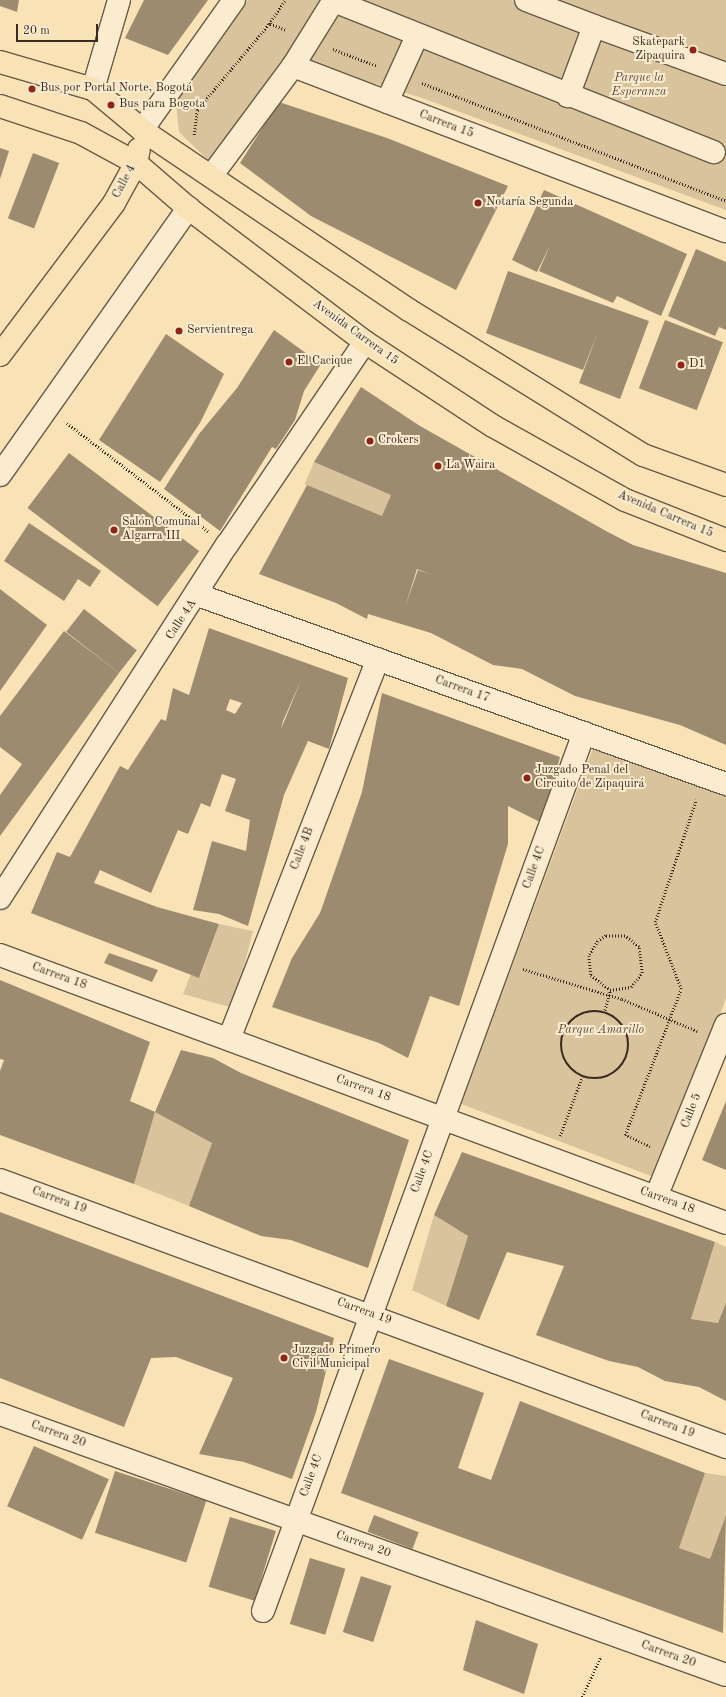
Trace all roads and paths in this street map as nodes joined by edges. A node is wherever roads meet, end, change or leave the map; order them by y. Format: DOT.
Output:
graph roads {
  1 [pos="119,0"];
  2 [pos="234,0"];
  3 [pos="285,0"];
  4 [pos="334,0"];
  5 [pos="526,0"];
  6 [pos="269,24"];
  7 [pos="594,26"];
  8 [pos="418,36"];
  9 [pos="310,40"];
  10 [pos="0,62"];
  11 [pos="293,66"];
  12 [pos="399,74"];
  13 [pos="726,74"];
  14 [pos="93,89"];
  15 [pos="568,96"];
  16 [pos="387,102"];
  17 [pos="0,106"];
  18 [pos="142,130"];
  19 [pos="714,152"];
  20 [pos="136,163"];
  21 [pos="216,170"];
  22 [pos="726,201"];
  23 [pos="188,208"];
  24 [pos="726,231"];
  25 [pos="365,342"];
  26 [pos="0,355"];
  27 [pos="46,407"];
  28 [pos="0,475"];
  29 [pos="726,485"];
  30 [pos="726,540"];
  31 [pos="227,545"];
  32 [pos="198,595"];
  33 [pos="378,659"];
  34 [pos="584,733"];
  35 [pos="704,776"];
  36 [pos="726,784"];
  37 [pos="0,898"];
  38 [pos="0,955"];
  39 [pos="500,962"];
  40 [pos="610,990"];
  41 [pos="609,995"];
  42 [pos="604,1012"];
  43 [pos="669,1019"];
  44 [pos="723,1033"];
  45 [pos="229,1039"];
  46 [pos="582,1077"];
  47 [pos="443,1119"];
  48 [pos="552,1159"];
  49 [pos="674,1160"];
  50 [pos="0,1180"];
  51 [pos="656,1197"];
  52 [pos="726,1223"];
  53 [pos="371,1314"];
  54 [pos="0,1414"];
  55 [pos="726,1447"];
  56 [pos="296,1520"];
  57 [pos="264,1611"];
  58 [pos="611,1634"];
  59 [pos="726,1676"];
  60 [pos="582,1697"];
  1 -- 14 [label="street"];
  2 -- 18 [label="street, Calle 4"];
  3 -- 6 [label="path"];
  4 -- 8 [label="street"];
  4 -- 9 [label="street"];
  5 -- 7 [label="street"];
  6 -- 9 [label="path"];
  6 -- 21 [label="path"];
  7 -- 13 [label="street"];
  7 -- 15 [label="street"];
  8 -- 12 [label="street"];
  8 -- 15 [label="street"];
  9 -- 11 [label="street"];
  9 -- 12 [label="path"];
  10 -- 14 [label="main road"];
  11 -- 16 [label="street, Carrera 15"];
  11 -- 21 [label="street"];
  12 -- 16 [label="street"];
  12 -- 22 [label="path"];
  14 -- 18 [label="main road"];
  15 -- 19 [label="street"];
  16 -- 24 [label="street, Carrera 15"];
  17 -- 20 [label="main road, Avenida Carrera 15"];
  18 -- 20 [label="main road, Calle 4"];
  18 -- 21 [label="main road"];
  20 -- 23 [label="main road, Avenida Carrera 15"];
  20 -- 26 [label="main road, Calle 4"];
  21 -- 29 [label="main road"];
  23 -- 25 [label="main road, Avenida Carrera 15"];
  23 -- 27 [label="street"];
  25 -- 30 [label="main road, Avenida Carrera 15"];
  25 -- 31 [label="street, Calle 4A"];
  27 -- 28 [label="street"];
  27 -- 31 [label="path"];
  31 -- 32 [label="street, Calle 4A"];
  32 -- 33 [label="street, Carrera 17"];
  32 -- 37 [label="street, Calle 4A"];
  33 -- 34 [label="street, Carrera 17"];
  33 -- 45 [label="street, Calle 4B"];
  34 -- 35 [label="street, Carrera 17"];
  34 -- 39 [label="street, Calle 4C"];
  35 -- 36 [label="street, Carrera 17"];
  35 -- 43 [label="path"];
  38 -- 45 [label="street, Carrera 18"];
  39 -- 41 [label="path"];
  39 -- 47 [label="street, Calle 4C"];
  40 -- 40 [label="path"];
  40 -- 41 [label="path"];
  41 -- 42 [label="path"];
  41 -- 43 [label="path"];
  42 -- 46 [label="path"];
  42 -- 46 [label="path"];
  43 -- 44 [label="path"];
  43 -- 49 [label="path"];
  44 -- 49 [label="street, Calle 5"];
  45 -- 47 [label="street, Carrera 18"];
  46 -- 48 [label="path"];
  47 -- 48 [label="street, Carrera 18"];
  47 -- 53 [label="street, Calle 4C"];
  48 -- 51 [label="street, Carrera 18"];
  49 -- 51 [label="street, Calle 5"];
  50 -- 53 [label="street, Carrera 19"];
  51 -- 52 [label="street, Carrera 18"];
  53 -- 55 [label="street, Carrera 19"];
  53 -- 56 [label="street, Calle 4C"];
  54 -- 56 [label="street, Carrera 20"];
  56 -- 57 [label="street, Calle 4C"];
  56 -- 58 [label="street, Carrera 20"];
  58 -- 59 [label="street, Carrera 20"];
  58 -- 60 [label="path"];
}
